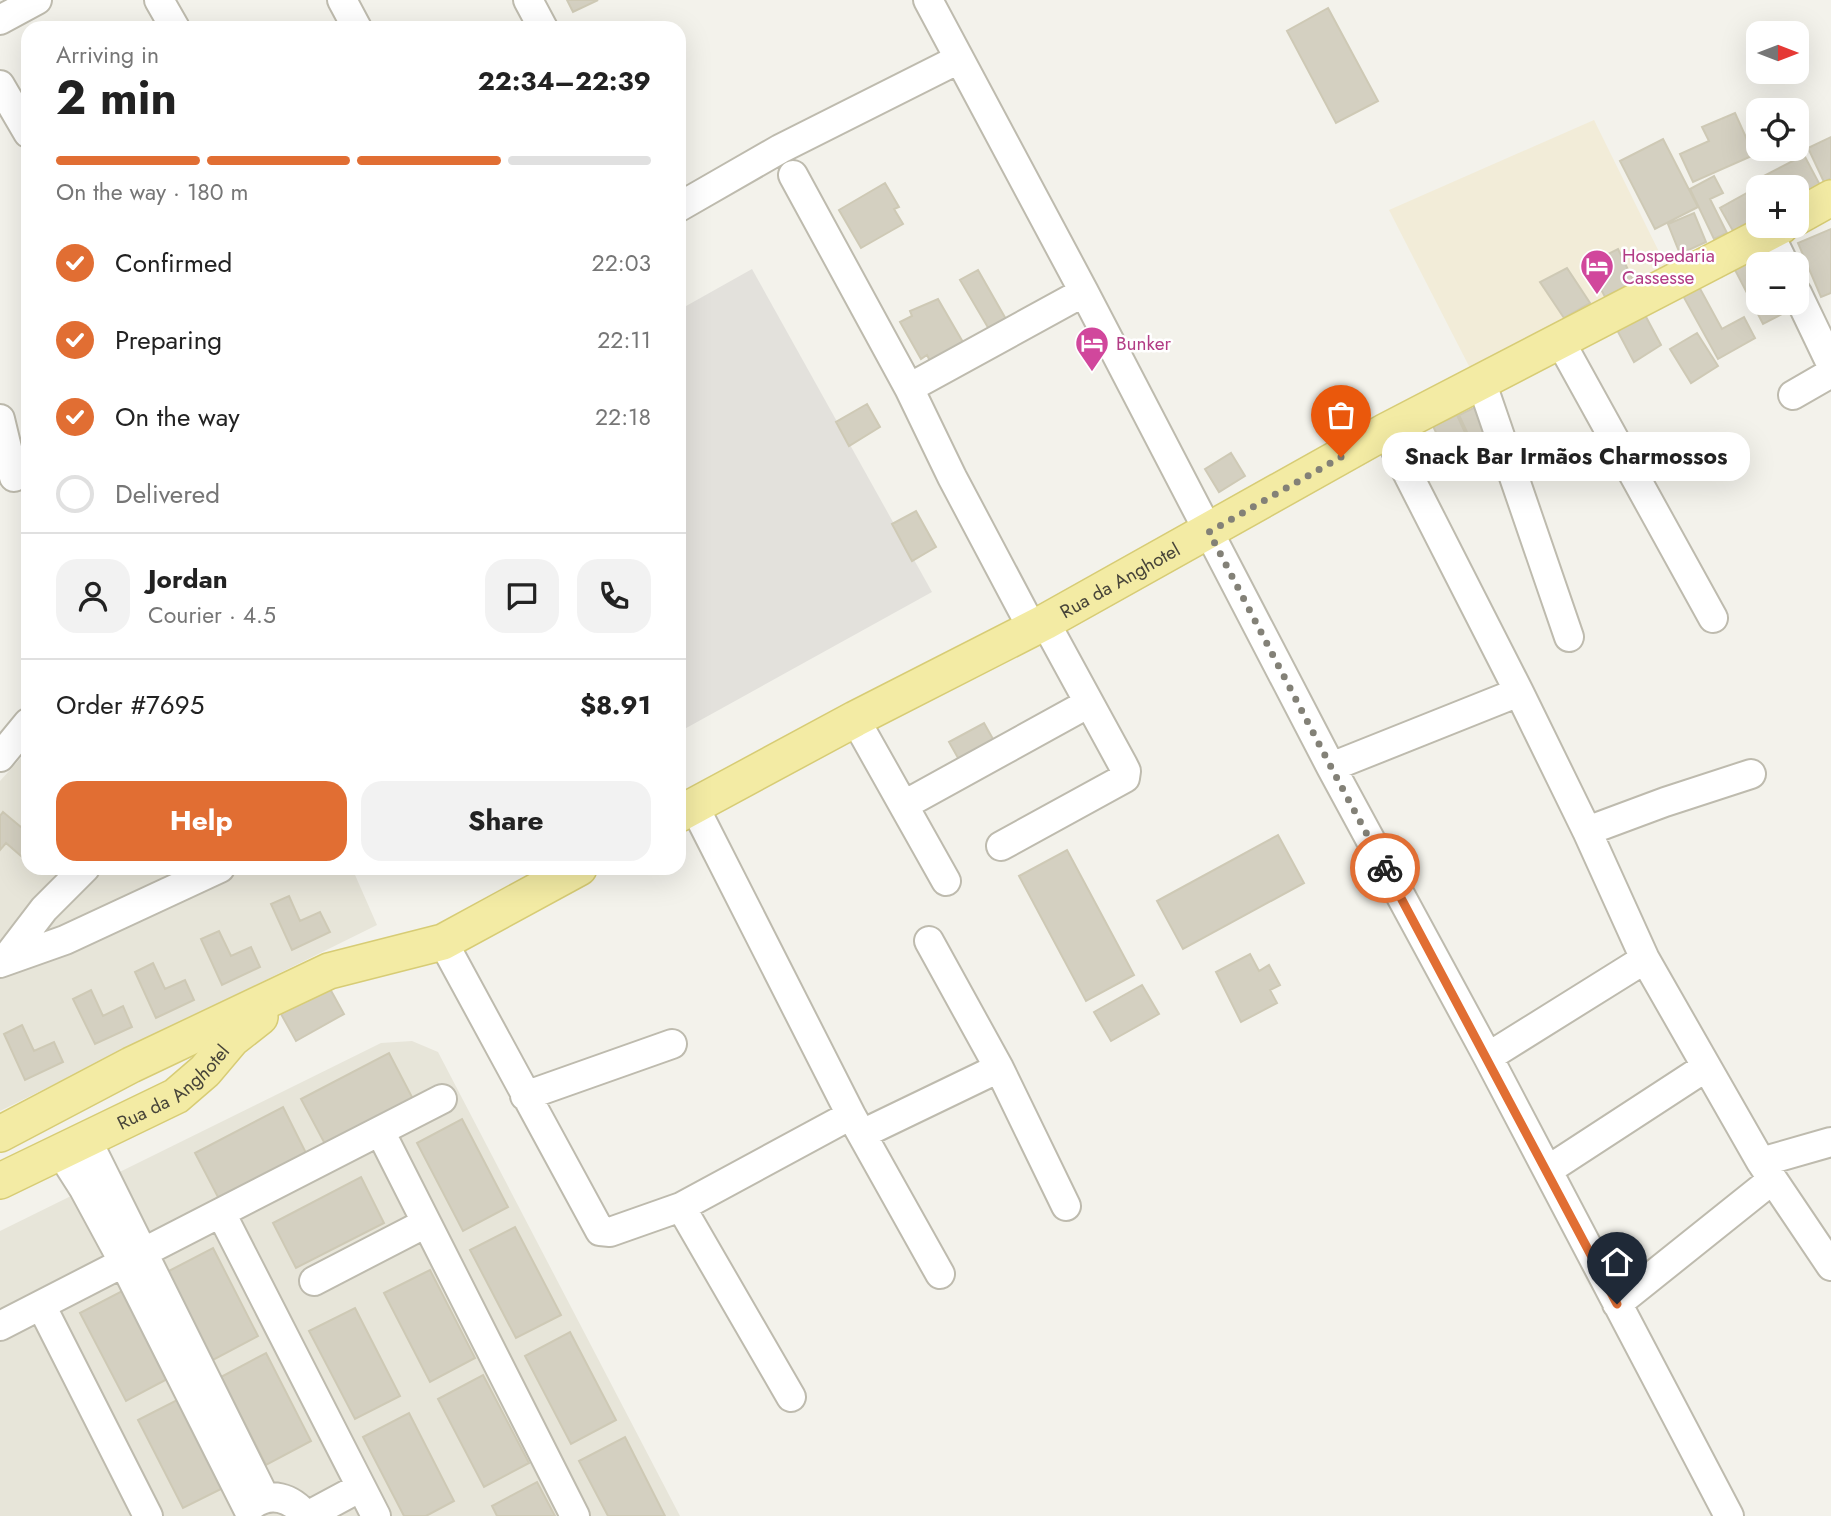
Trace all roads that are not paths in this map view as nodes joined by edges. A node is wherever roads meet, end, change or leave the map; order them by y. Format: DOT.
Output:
graph roads {
  1 [pos="37,0"];
  2 [pos="159,0"];
  3 [pos="342,0"];
  4 [pos="528,0"];
  5 [pos="928,0"];
  6 [pos="0,20"];
  7 [pos="170,21"];
  8 [pos="353,21"];
  9 [pos="539,21"];
  10 [pos="959,59"];
  11 [pos="0,85"];
  12 [pos="21,121"];
  13 [pos="793,175"];
  14 [pos="1831,198"];
  15 [pos="686,202"];
  16 [pos="1809,210"];
  17 [pos="1757,238"];
  18 [pos="1084,292"];
  19 [pos="1808,315"];
  20 [pos="1560,341"];
  21 [pos="1831,364"];
  22 [pos="1831,373"];
  23 [pos="1481,381"];
  24 [pos="909,388"];
  25 [pos="1793,395"];
  26 [pos="0,419"];
  27 [pos="1386,431"];
  28 [pos="14,478"];
  29 [pos="1209,532"];
  30 [pos="1713,618"];
  31 [pos="1039,625"];
  32 [pos="1569,637"];
  33 [pos="1518,692"];
  34 [pos="1089,703"];
  35 [pos="855,719"];
  36 [pos="21,732"];
  37 [pos="0,757"];
  38 [pos="1331,767"];
  39 [pos="1751,774"];
  40 [pos="904,806"];
  41 [pos="687,810"];
  42 [pos="1587,831"];
  43 [pos="1001,846"];
  44 [pos="78,875"];
  45 [pos="205,875"];
  46 [pos="566,875"];
  47 [pos="946,881"];
  48 [pos="44,909"];
  49 [pos="65,940"];
  50 [pos="443,942"];
  51 [pos="929,942"];
  52 [pos="1645,959"];
  53 [pos="3,962"];
  54 [pos="329,971"];
  55 [pos="672,1044"];
  56 [pos="1488,1056"];
  57 [pos="1706,1067"];
  58 [pos="999,1068"];
  59 [pos="525,1096"];
  60 [pos="442,1100"];
  61 [pos="857,1125"];
  62 [pos="380,1131"];
  63 [pos="0,1134"];
  64 [pos="1831,1142"];
  65 [pos="74,1147"];
  66 [pos="1548,1170"];
  67 [pos="1767,1171"];
  68 [pos="0,1181"];
  69 [pos="1066,1206"];
  70 [pos="681,1207"];
  71 [pos="221,1213"];
  72 [pos="426,1223"];
  73 [pos="133,1258"];
  74 [pos="1831,1266"];
  75 [pos="940,1274"];
  76 [pos="314,1282"];
  77 [pos="1617,1304"];
  78 [pos="41,1305"];
  79 [pos="0,1326"];
  80 [pos="790,1397"];
  81 [pos="361,1487"];
  82 [pos="252,1508"];
  83 [pos="148,1516"];
  84 [pos="306,1516"];
  85 [pos="376,1516"];
  86 [pos="575,1516"];
  87 [pos="1729,1516"];
  1 -- 6 [label="street"];
  2 -- 7 [label="street"];
  3 -- 8 [label="street"];
  4 -- 9 [label="street"];
  5 -- 10 [label="street"];
  10 -- 15 [label="street"];
  10 -- 18 [label="street"];
  11 -- 12 [label="street"];
  13 -- 24 [label="street"];
  14 -- 16 [label="main road, Rua da Anghotel"];
  17 -- 20 [label="main road, Rua da Anghotel"];
  18 -- 24 [label="street"];
  18 -- 29 [label="street"];
  19 -- 21 [label="street"];
  20 -- 23 [label="main road, Rua da Anghotel"];
  20 -- 30 [label="street"];
  22 -- 25 [label="street"];
  23 -- 27 [label="main road, Rua da Anghotel"];
  23 -- 32 [label="street"];
  24 -- 31 [label="street"];
  26 -- 28 [label="street"];
  27 -- 29 [label="main road, Rua da Anghotel"];
  27 -- 33 [label="street"];
  29 -- 31 [label="main road, Rua da Anghotel"];
  29 -- 38 [label="street"];
  31 -- 34 [label="street"];
  31 -- 35 [label="main road, Rua da Anghotel"];
  33 -- 38 [label="street"];
  33 -- 42 [label="street"];
  34 -- 40 [label="street"];
  34 -- 43 [label="street"];
  35 -- 40 [label="street"];
  35 -- 41 [label="main road, Rua da Anghotel"];
  36 -- 37 [label="street"];
  38 -- 56 [label="street"];
  39 -- 42 [label="street"];
  40 -- 47 [label="street"];
  41 -- 61 [label="street"];
  42 -- 52 [label="street"];
  44 -- 48 [label="street"];
  45 -- 49 [label="street"];
  46 -- 50 [label="main road, Rua da Anghotel"];
  48 -- 49 [label="street"];
  48 -- 53 [label="street"];
  49 -- 53 [label="street"];
  50 -- 54 [label="main road, Rua da Anghotel"];
  50 -- 59 [label="street"];
  51 -- 58 [label="street"];
  52 -- 56 [label="street"];
  52 -- 57 [label="street"];
  54 -- 63 [label="main road, Rua da Anghotel"];
  54 -- 65 [label="main road, Rua da Anghotel"];
  55 -- 59 [label="street"];
  56 -- 66 [label="street"];
  57 -- 66 [label="street"];
  57 -- 67 [label="street"];
  58 -- 61 [label="street"];
  58 -- 69 [label="street"];
  59 -- 70 [label="street"];
  60 -- 62 [label="street"];
  61 -- 70 [label="street"];
  61 -- 75 [label="street"];
  62 -- 71 [label="street"];
  62 -- 72 [label="street"];
  64 -- 67 [label="street"];
  65 -- 68 [label="main road, Rua da Anghotel"];
  65 -- 73 [label="street"];
  66 -- 77 [label="street"];
  67 -- 74 [label="street"];
  67 -- 77 [label="street"];
  70 -- 80 [label="street"];
  71 -- 73 [label="street"];
  71 -- 81 [label="street"];
  72 -- 76 [label="street"];
  72 -- 86 [label="street"];
  73 -- 78 [label="street"];
  73 -- 82 [label="street"];
  77 -- 87 [label="street"];
  78 -- 79 [label="street"];
  78 -- 83 [label="street"];
  81 -- 84 [label="street"];
  81 -- 85 [label="street"];
  82 -- 84 [label="street"];
}
